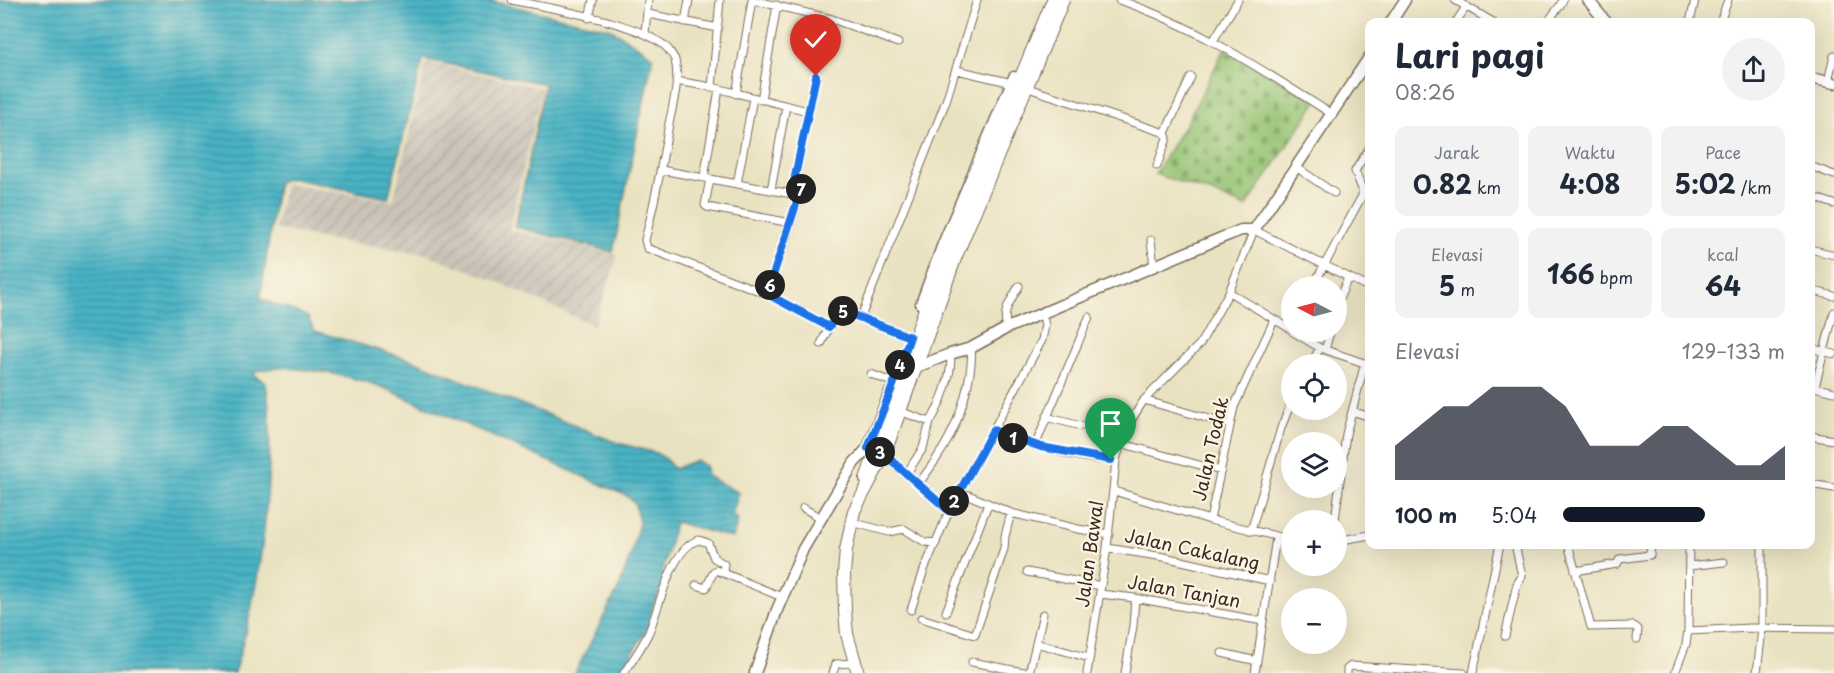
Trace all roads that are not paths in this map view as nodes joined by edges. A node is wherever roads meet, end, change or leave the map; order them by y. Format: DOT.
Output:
graph roads {
  1 [pos="512,0"];
  2 [pos="593,0"];
  3 [pos="648,0"];
  4 [pos="689,0"];
  5 [pos="720,0"];
  6 [pos="752,0"];
  7 [pos="977,0"];
  8 [pos="1047,0"];
  9 [pos="1053,0"];
  10 [pos="1063,0"];
  11 [pos="1069,0"];
  12 [pos="1119,0"];
  13 [pos="1238,0"];
  14 [pos="1405,0"];
  15 [pos="1455,0"];
  16 [pos="1563,0"];
  17 [pos="1695,0"];
  18 [pos="1728,0"];
  19 [pos="1592,1"];
  20 [pos="777,5"];
  21 [pos="1466,7"];
  22 [pos="648,14"];
  23 [pos="589,18"];
  24 [pos="1394,18"];
  25 [pos="1459,18"];
  26 [pos="1486,18"];
  27 [pos="1551,18"];
  28 [pos="1603,18"];
  29 [pos="1691,18"];
  30 [pos="1721,18"];
  31 [pos="686,22"];
  32 [pos="718,28"];
  33 [pos="645,33"];
  34 [pos="1213,41"];
  35 [pos="898,43"];
  36 [pos="1834,56"];
  37 [pos="1365,63"];
  38 [pos="957,70"];
  39 [pos="816,76"];
  40 [pos="1191,77"];
  41 [pos="1815,79"];
  42 [pos="676,81"];
  43 [pos="1831,82"];
  44 [pos="1012,83"];
  45 [pos="716,88"];
  46 [pos="1031,89"];
  47 [pos="736,94"];
  48 [pos="757,99"];
  49 [pos="786,106"];
  50 [pos="808,111"];
  51 [pos="1330,113"];
  52 [pos="1165,133"];
  53 [pos="1365,155"];
  54 [pos="1157,166"];
  55 [pos="1296,167"];
  56 [pos="1815,168"];
  57 [pos="661,170"];
  58 [pos="1834,175"];
  59 [pos="707,179"];
  60 [pos="737,184"];
  61 [pos="771,190"];
  62 [pos="793,190"];
  63 [pos="1334,194"];
  64 [pos="1815,198"];
  65 [pos="1834,204"];
  66 [pos="791,223"];
  67 [pos="1254,230"];
  68 [pos="1151,240"];
  69 [pos="1815,250"];
  70 [pos="1834,255"];
  71 [pos="1324,266"];
  72 [pos="1154,267"];
  73 [pos="1319,276"];
  74 [pos="1348,278"];
  75 [pos="1365,284"];
  76 [pos="1019,286"];
  77 [pos="1815,291"];
  78 [pos="1229,292"];
  79 [pos="767,294"];
  80 [pos="1834,296"];
  81 [pos="1834,312"];
  82 [pos="1042,314"];
  83 [pos="861,317"];
  84 [pos="1089,317"];
  85 [pos="1274,320"];
  86 [pos="1281,324"];
  87 [pos="829,327"];
  88 [pos="1007,328"];
  89 [pos="910,337"];
  90 [pos="1311,342"];
  91 [pos="1325,342"];
  92 [pos="822,344"];
  93 [pos="971,348"];
  94 [pos="1322,349"];
  95 [pos="1815,349"];
  96 [pos="1824,351"];
  97 [pos="950,354"];
  98 [pos="1318,354"];
  99 [pos="1834,354"];
  100 [pos="1365,363"];
  101 [pos="917,367"];
  102 [pos="1365,370"];
  103 [pos="871,374"];
  104 [pos="1815,380"];
  105 [pos="894,383"];
  106 [pos="1815,387"];
  107 [pos="1834,392"];
  108 [pos="1144,400"];
  109 [pos="899,411"];
  110 [pos="1352,411"];
  111 [pos="1365,415"];
  112 [pos="1046,417"];
  113 [pos="1285,420"];
  114 [pos="930,422"];
  115 [pos="1230,425"];
  116 [pos="1081,426"];
  117 [pos="993,430"];
  118 [pos="1815,437"];
  119 [pos="1834,440"];
  120 [pos="1120,442"];
  121 [pos="1035,446"];
  122 [pos="876,451"];
  123 [pos="1116,460"];
  124 [pos="1221,471"];
  125 [pos="907,472"];
  126 [pos="919,483"];
  127 [pos="1815,485"];
  128 [pos="1834,488"];
  129 [pos="959,491"];
  130 [pos="1114,491"];
  131 [pos="988,504"];
  132 [pos="803,508"];
  133 [pos="1336,510"];
  134 [pos="949,511"];
  135 [pos="1011,513"];
  136 [pos="821,518"];
  137 [pos="1210,520"];
  138 [pos="851,522"];
  139 [pos="1251,531"];
  140 [pos="1109,534"];
  141 [pos="1365,536"];
  142 [pos="1276,538"];
  143 [pos="1281,539"];
  144 [pos="1347,539"];
  145 [pos="936,543"];
  146 [pos="1107,548"];
  147 [pos="1499,549"];
  148 [pos="1516,549"];
  149 [pos="1569,549"];
  150 [pos="1651,549"];
  151 [pos="1689,549"];
  152 [pos="1762,549"];
  153 [pos="1724,562"];
  154 [pos="1689,566"];
  155 [pos="1575,571"];
  156 [pos="1028,572"];
  157 [pos="723,573"];
  158 [pos="1269,581"];
  159 [pos="696,585"];
  160 [pos="1101,586"];
  161 [pos="1100,594"];
  162 [pos="782,597"];
  163 [pos="1135,598"];
  164 [pos="911,610"];
  165 [pos="946,612"];
  166 [pos="1043,614"];
  167 [pos="921,618"];
  168 [pos="1263,621"];
  169 [pos="1762,628"];
  170 [pos="1834,629"];
  171 [pos="1688,631"];
  172 [pos="1505,636"];
  173 [pos="1637,639"];
  174 [pos="1036,643"];
  175 [pos="1222,653"];
  176 [pos="1089,658"];
  177 [pos="1257,661"];
  178 [pos="972,662"];
  179 [pos="857,669"];
  180 [pos="1396,670"];
  181 [pos="624,673"];
  182 [pos="755,673"];
  183 [pos="833,673"];
  184 [pos="1087,673"];
  185 [pos="1125,673"];
  186 [pos="1255,673"];
  187 [pos="1347,673"];
  188 [pos="1464,673"];
  189 [pos="1473,673"];
  190 [pos="1675,673"];
  191 [pos="1757,673"];
  1 -- 23 [label="street"];
  2 -- 23 [label="street"];
  3 -- 22 [label="street"];
  4 -- 31 [label="street"];
  5 -- 32 [label="street"];
  6 -- 20 [label="street"];
  6 -- 47 [label="street"];
  7 -- 38 [label="street"];
  8 -- 44 [label="street"];
  9 -- 122 [label="highway"];
  10 -- 101 [label="highway"];
  11 -- 46 [label="street"];
  12 -- 34 [label="street"];
  13 -- 34 [label="street"];
  14 -- 24 [label="street"];
  15 -- 21 [label="street"];
  16 -- 27 [label="street"];
  17 -- 29 [label="street"];
  18 -- 30 [label="street"];
  19 -- 28 [label="street"];
  20 -- 35 [label="street"];
  20 -- 48 [label="street"];
  21 -- 25 [label="street"];
  21 -- 26 [label="street"];
  22 -- 31 [label="street"];
  22 -- 33 [label="street"];
  23 -- 33 [label="street"];
  31 -- 32 [label="street"];
  32 -- 45 [label="street"];
  33 -- 42 [label="street"];
  34 -- 51 [label="street"];
  36 -- 43 [label="street"];
  37 -- 51 [label="street"];
  38 -- 44 [label="street"];
  38 -- 83 [label="street"];
  39 -- 50 [label="street"];
  40 -- 52 [label="street"];
  41 -- 43 [label="street"];
  42 -- 45 [label="street"];
  42 -- 57 [label="street"];
  44 -- 89 [label="street"];
  45 -- 47 [label="street"];
  45 -- 59 [label="street"];
  46 -- 52 [label="street"];
  46 -- 101 [label="street"];
  47 -- 48 [label="street"];
  48 -- 49 [label="street"];
  48 -- 60 [label="street"];
  49 -- 50 [label="street"];
  49 -- 61 [label="street"];
  50 -- 62 [label="street"];
  51 -- 55 [label="street"];
  52 -- 54 [label="street"];
  53 -- 71 [label="street"];
  55 -- 63 [label="street"];
  55 -- 67 [label="street"];
  56 -- 58 [label="street"];
  57 -- 59 [label="street"];
  57 -- 79 [label="street"];
  59 -- 60 [label="street"];
  59 -- 66 [label="street"];
  60 -- 61 [label="street"];
  61 -- 62 [label="street"];
  62 -- 66 [label="street"];
  64 -- 65 [label="street"];
  66 -- 79 [label="street"];
  67 -- 71 [label="street"];
  67 -- 72 [label="street"];
  67 -- 78 [label="street, Jalan Bawal"];
  68 -- 72 [label="street"];
  69 -- 70 [label="street"];
  71 -- 73 [label="street"];
  71 -- 74 [label="street"];
  72 -- 82 [label="street"];
  74 -- 75 [label="street"];
  76 -- 88 [label="street"];
  77 -- 80 [label="street"];
  78 -- 85 [label="street"];
  78 -- 108 [label="street, Jalan Bawal"];
  79 -- 87 [label="street"];
  81 -- 96 [label="street"];
  82 -- 88 [label="street"];
  82 -- 117 [label="street"];
  83 -- 87 [label="street"];
  83 -- 89 [label="street"];
  84 -- 112 [label="street"];
  85 -- 86 [label="street"];
  85 -- 115 [label="street, Jalan Todak"];
  87 -- 92 [label="street"];
  88 -- 93 [label="street"];
  89 -- 105 [label="street"];
  90 -- 94 [label="street"];
  91 -- 94 [label="street"];
  93 -- 97 [label="street"];
  93 -- 126 [label="street"];
  94 -- 98 [label="street"];
  94 -- 100 [label="street"];
  95 -- 96 [label="street"];
  96 -- 99 [label="street"];
  96 -- 104 [label="street"];
  97 -- 101 [label="street"];
  97 -- 114 [label="street"];
  101 -- 109 [label="highway"];
  102 -- 110 [label="street"];
  103 -- 105 [label="street"];
  105 -- 122 [label="street"];
  106 -- 107 [label="street"];
  108 -- 115 [label="street"];
  108 -- 120 [label="street, Jalan Bawal"];
  109 -- 114 [label="street"];
  109 -- 122 [label="highway"];
  110 -- 111 [label="street"];
  110 -- 133 [label="street"];
  112 -- 116 [label="street"];
  112 -- 121 [label="street"];
  113 -- 139 [label="street"];
  114 -- 125 [label="street"];
  115 -- 124 [label="street, Jalan Todak"];
  117 -- 121 [label="street"];
  117 -- 129 [label="street"];
  118 -- 119 [label="street"];
  120 -- 123 [label="street, Jalan Bawal"];
  120 -- 124 [label="street"];
  121 -- 123 [label="street"];
  122 -- 125 [label="street"];
  122 -- 136 [label="street"];
  122 -- 138 [label="highway"];
  123 -- 130 [label="street, Jalan Bawal"];
  124 -- 137 [label="street, Jalan Todak"];
  125 -- 126 [label="street"];
  126 -- 134 [label="street"];
  127 -- 128 [label="street"];
  129 -- 131 [label="street"];
  129 -- 134 [label="street"];
  130 -- 137 [label="street"];
  130 -- 140 [label="street, Jalan Bawal"];
  131 -- 135 [label="street"];
  131 -- 165 [label="street"];
  132 -- 136 [label="street"];
  134 -- 145 [label="street"];
  135 -- 140 [label="street"];
  135 -- 167 [label="street"];
  136 -- 162 [label="street"];
  137 -- 139 [label="street"];
  138 -- 145 [label="street"];
  138 -- 179 [label="highway"];
  139 -- 142 [label="street"];
  140 -- 146 [label="street, Jalan Bawal"];
  141 -- 144 [label="street"];
  142 -- 143 [label="street"];
  142 -- 158 [label="street"];
  145 -- 164 [label="street"];
  146 -- 158 [label="street, Jalan Cakalang"];
  146 -- 160 [label="street, Jalan Bawal"];
  147 -- 189 [label="street"];
  148 -- 172 [label="street"];
  149 -- 155 [label="street"];
  150 -- 155 [label="street"];
  151 -- 154 [label="street"];
  152 -- 169 [label="street"];
  153 -- 154 [label="street"];
  154 -- 171 [label="street"];
  155 -- 173 [label="street"];
  156 -- 160 [label="street"];
  157 -- 159 [label="street"];
  157 -- 162 [label="street"];
  157 -- 181 [label="street"];
  158 -- 168 [label="street"];
  160 -- 161 [label="street, Jalan Bawal"];
  161 -- 163 [label="street, Jalan Tanjan"];
  161 -- 176 [label="street, Jalan Bawal"];
  162 -- 182 [label="street"];
  163 -- 168 [label="street, Jalan Tanjan"];
  163 -- 185 [label="street"];
  166 -- 174 [label="street"];
  168 -- 177 [label="street"];
  169 -- 170 [label="street"];
  169 -- 171 [label="street"];
  169 -- 191 [label="street"];
  171 -- 190 [label="street"];
  174 -- 176 [label="street"];
  174 -- 178 [label="street"];
  175 -- 177 [label="street"];
  176 -- 184 [label="street, Jalan Bawal"];
  177 -- 186 [label="street"];
  179 -- 183 [label="street"];
  180 -- 187 [label="street"];
  180 -- 188 [label="street"];
}
